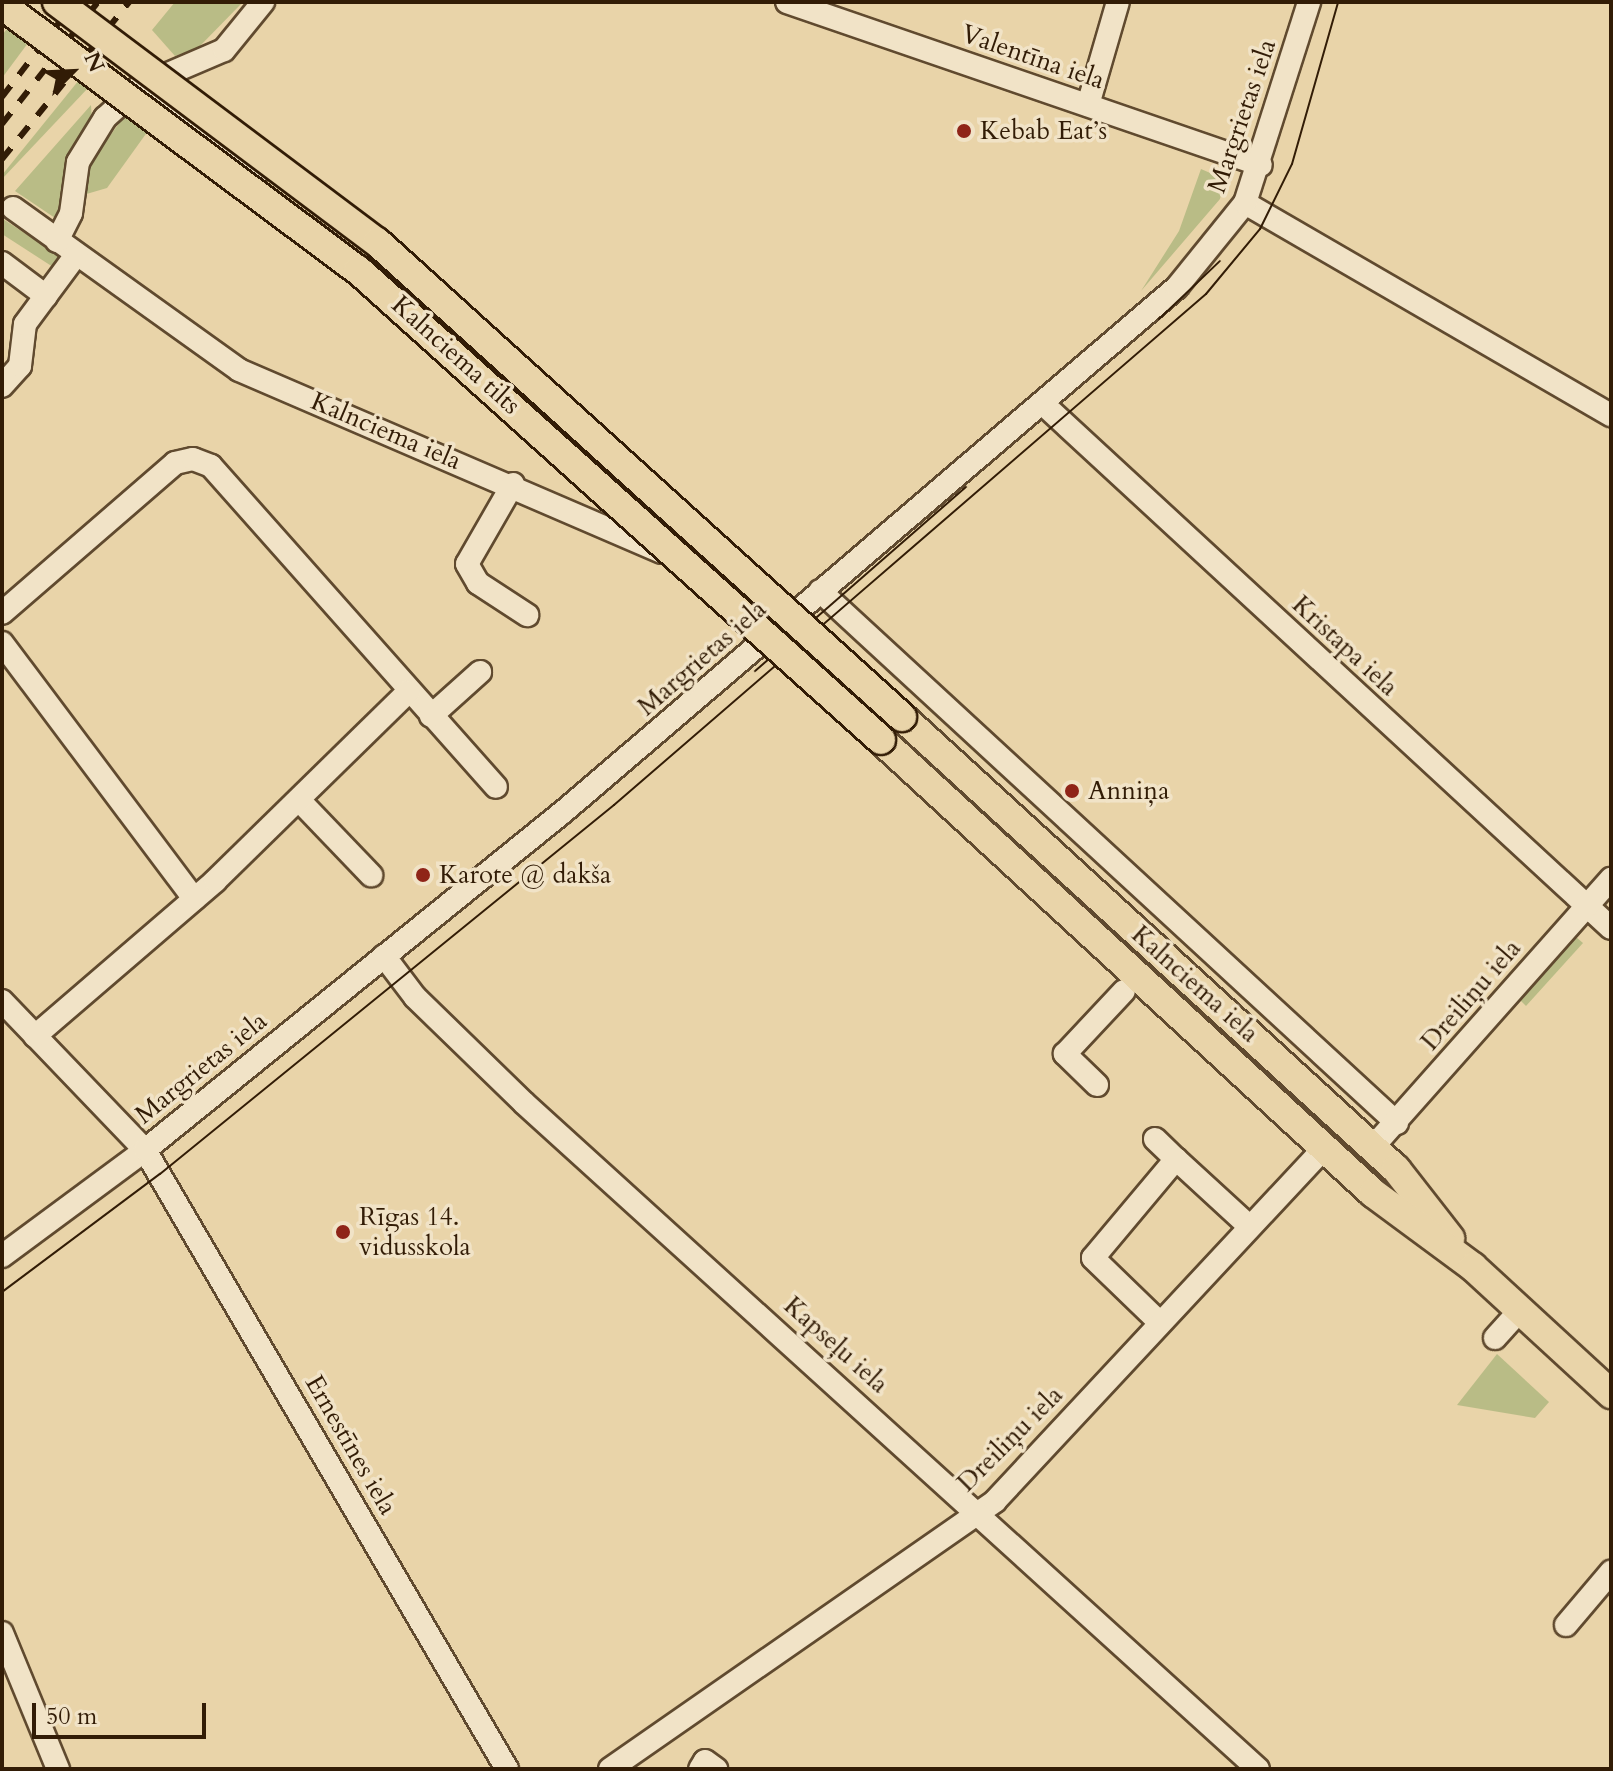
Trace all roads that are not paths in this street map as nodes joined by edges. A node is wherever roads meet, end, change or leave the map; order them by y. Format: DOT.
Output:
graph roads {
  1 [pos="15,2"];
  2 [pos="57,2"];
  3 [pos="263,2"];
  4 [pos="787,2"];
  5 [pos="1118,2"];
  6 [pos="1309,2"];
  7 [pos="2,5"];
  8 [pos="2,18"];
  9 [pos="140,86"];
  10 [pos="1088,105"];
  11 [pos="1261,165"];
  12 [pos="256,175"];
  13 [pos="1245,203"];
  14 [pos="13,208"];
  15 [pos="57,241"];
  16 [pos="76,255"];
  17 [pos="2,263"];
  18 [pos="46,296"];
  19 [pos="2,386"];
  20 [pos="1042,403"];
  21 [pos="1611,415"];
  22 [pos="601,430"];
  23 [pos="640,466"];
  24 [pos="513,484"];
  25 [pos="617,529"];
  26 [pos="722,544"];
  27 [pos="693,576"];
  28 [pos="820,591"];
  29 [pos="2,613"];
  30 [pos="796,613"];
  31 [pos="527,615"];
  32 [pos="763,642"];
  33 [pos="2,643"];
  34 [pos="480,672"];
  35 [pos="408,692"];
  36 [pos="431,716"];
  37 [pos="902,717"];
  38 [pos="881,740"];
  39 [pos="496,787"];
  40 [pos="300,801"];
  41 [pos="371,875"];
  42 [pos="1611,879"];
  43 [pos="194,899"];
  44 [pos="1585,908"];
  45 [pos="1611,928"];
  46 [pos="384,956"];
  47 [pos="1124,991"];
  48 [pos="2,1001"];
  49 [pos="35,1036"];
  50 [pos="1097,1085"];
  51 [pos="1397,1123"];
  52 [pos="1155,1139"];
  53 [pos="1372,1148"];
  54 [pos="1323,1149"];
  55 [pos="145,1150"];
  56 [pos="1176,1159"];
  57 [pos="1250,1227"];
  58 [pos="2,1256"];
  59 [pos="1473,1267"];
  60 [pos="1520,1310"];
  61 [pos="1160,1323"];
  62 [pos="1495,1338"];
  63 [pos="1611,1394"];
  64 [pos="978,1513"];
  65 [pos="1611,1572"];
  66 [pos="1566,1625"];
  67 [pos="2,1633"];
  68 [pos="58,1769"];
  69 [pos="507,1769"];
  70 [pos="610,1769"];
  71 [pos="700,1769"];
  72 [pos="716,1769"];
  73 [pos="1258,1769"];
  1 -- 8 [label="street"];
  2 -- 37 [label="main road, Kalnciema tilts, bridge"];
  3 -- 9 [label="street"];
  4 -- 10 [label="street, Valentīna iela"];
  5 -- 10 [label="street"];
  6 -- 11 [label="street, Margrietas iela"];
  7 -- 38 [label="main road, Kalnciema tilts, bridge"];
  9 -- 12 [label="street"];
  9 -- 15 [label="street"];
  10 -- 11 [label="street, Valentīna iela"];
  11 -- 13 [label="street, Margrietas iela"];
  13 -- 20 [label="street, Margrietas iela"];
  13 -- 21 [label="street"];
  14 -- 15 [label="street, Kalnciema iela"];
  15 -- 16 [label="street, Kalnciema iela"];
  16 -- 18 [label="street"];
  16 -- 24 [label="street, Kalnciema iela"];
  17 -- 18 [label="street"];
  18 -- 19 [label="street"];
  20 -- 28 [label="street, Margrietas iela"];
  20 -- 44 [label="street, Kristapa iela"];
  22 -- 23 [label="street"];
  23 -- 25 [label="street"];
  23 -- 26 [label="street"];
  24 -- 25 [label="street, Kalnciema iela"];
  24 -- 31 [label="street"];
  25 -- 27 [label="street, Kalnciema iela"];
  26 -- 27 [label="street"];
  26 -- 30 [label="street"];
  27 -- 32 [label="street, Kalnciema iela"];
  28 -- 30 [label="street, Margrietas iela"];
  28 -- 51 [label="street, Kalnciema iela"];
  29 -- 35 [label="street"];
  30 -- 32 [label="street, Margrietas iela"];
  32 -- 46 [label="street, Margrietas iela"];
  33 -- 43 [label="street"];
  34 -- 36 [label="street"];
  35 -- 36 [label="street"];
  35 -- 40 [label="street"];
  36 -- 39 [label="street"];
  37 -- 53 [label="main road, Kalnciema iela"];
  38 -- 54 [label="main road, Kalnciema iela"];
  40 -- 41 [label="street"];
  40 -- 43 [label="street"];
  42 -- 44 [label="street, Dreiliņu iela"];
  43 -- 49 [label="street"];
  44 -- 45 [label="street, Kristapa iela"];
  44 -- 51 [label="street, Dreiliņu iela"];
  46 -- 55 [label="street, Margrietas iela"];
  46 -- 64 [label="street, Kapseļu iela"];
  47 -- 50 [label="street"];
  48 -- 49 [label="street, Ernestīnes iela"];
  49 -- 55 [label="street, Ernestīnes iela"];
  51 -- 53 [label="street, Dreiliņu iela"];
  52 -- 56 [label="street"];
  53 -- 59 [label="main road, Kalnciema iela"];
  54 -- 57 [label="street, Dreiliņu iela"];
  54 -- 59 [label="main road, Kalnciema iela"];
  55 -- 58 [label="street, Margrietas iela"];
  55 -- 69 [label="street, Ernestīnes iela"];
  56 -- 57 [label="street"];
  56 -- 61 [label="street"];
  57 -- 61 [label="street, Dreiliņu iela"];
  59 -- 60 [label="main road, Kalnciema iela"];
  60 -- 62 [label="street"];
  60 -- 63 [label="main road, Kalnciema iela"];
  61 -- 64 [label="street, Dreiliņu iela"];
  64 -- 70 [label="street, Dreiliņu iela"];
  64 -- 73 [label="street, Kapseļu iela"];
  65 -- 66 [label="street"];
  67 -- 68 [label="street"];
  71 -- 72 [label="street"];
}
